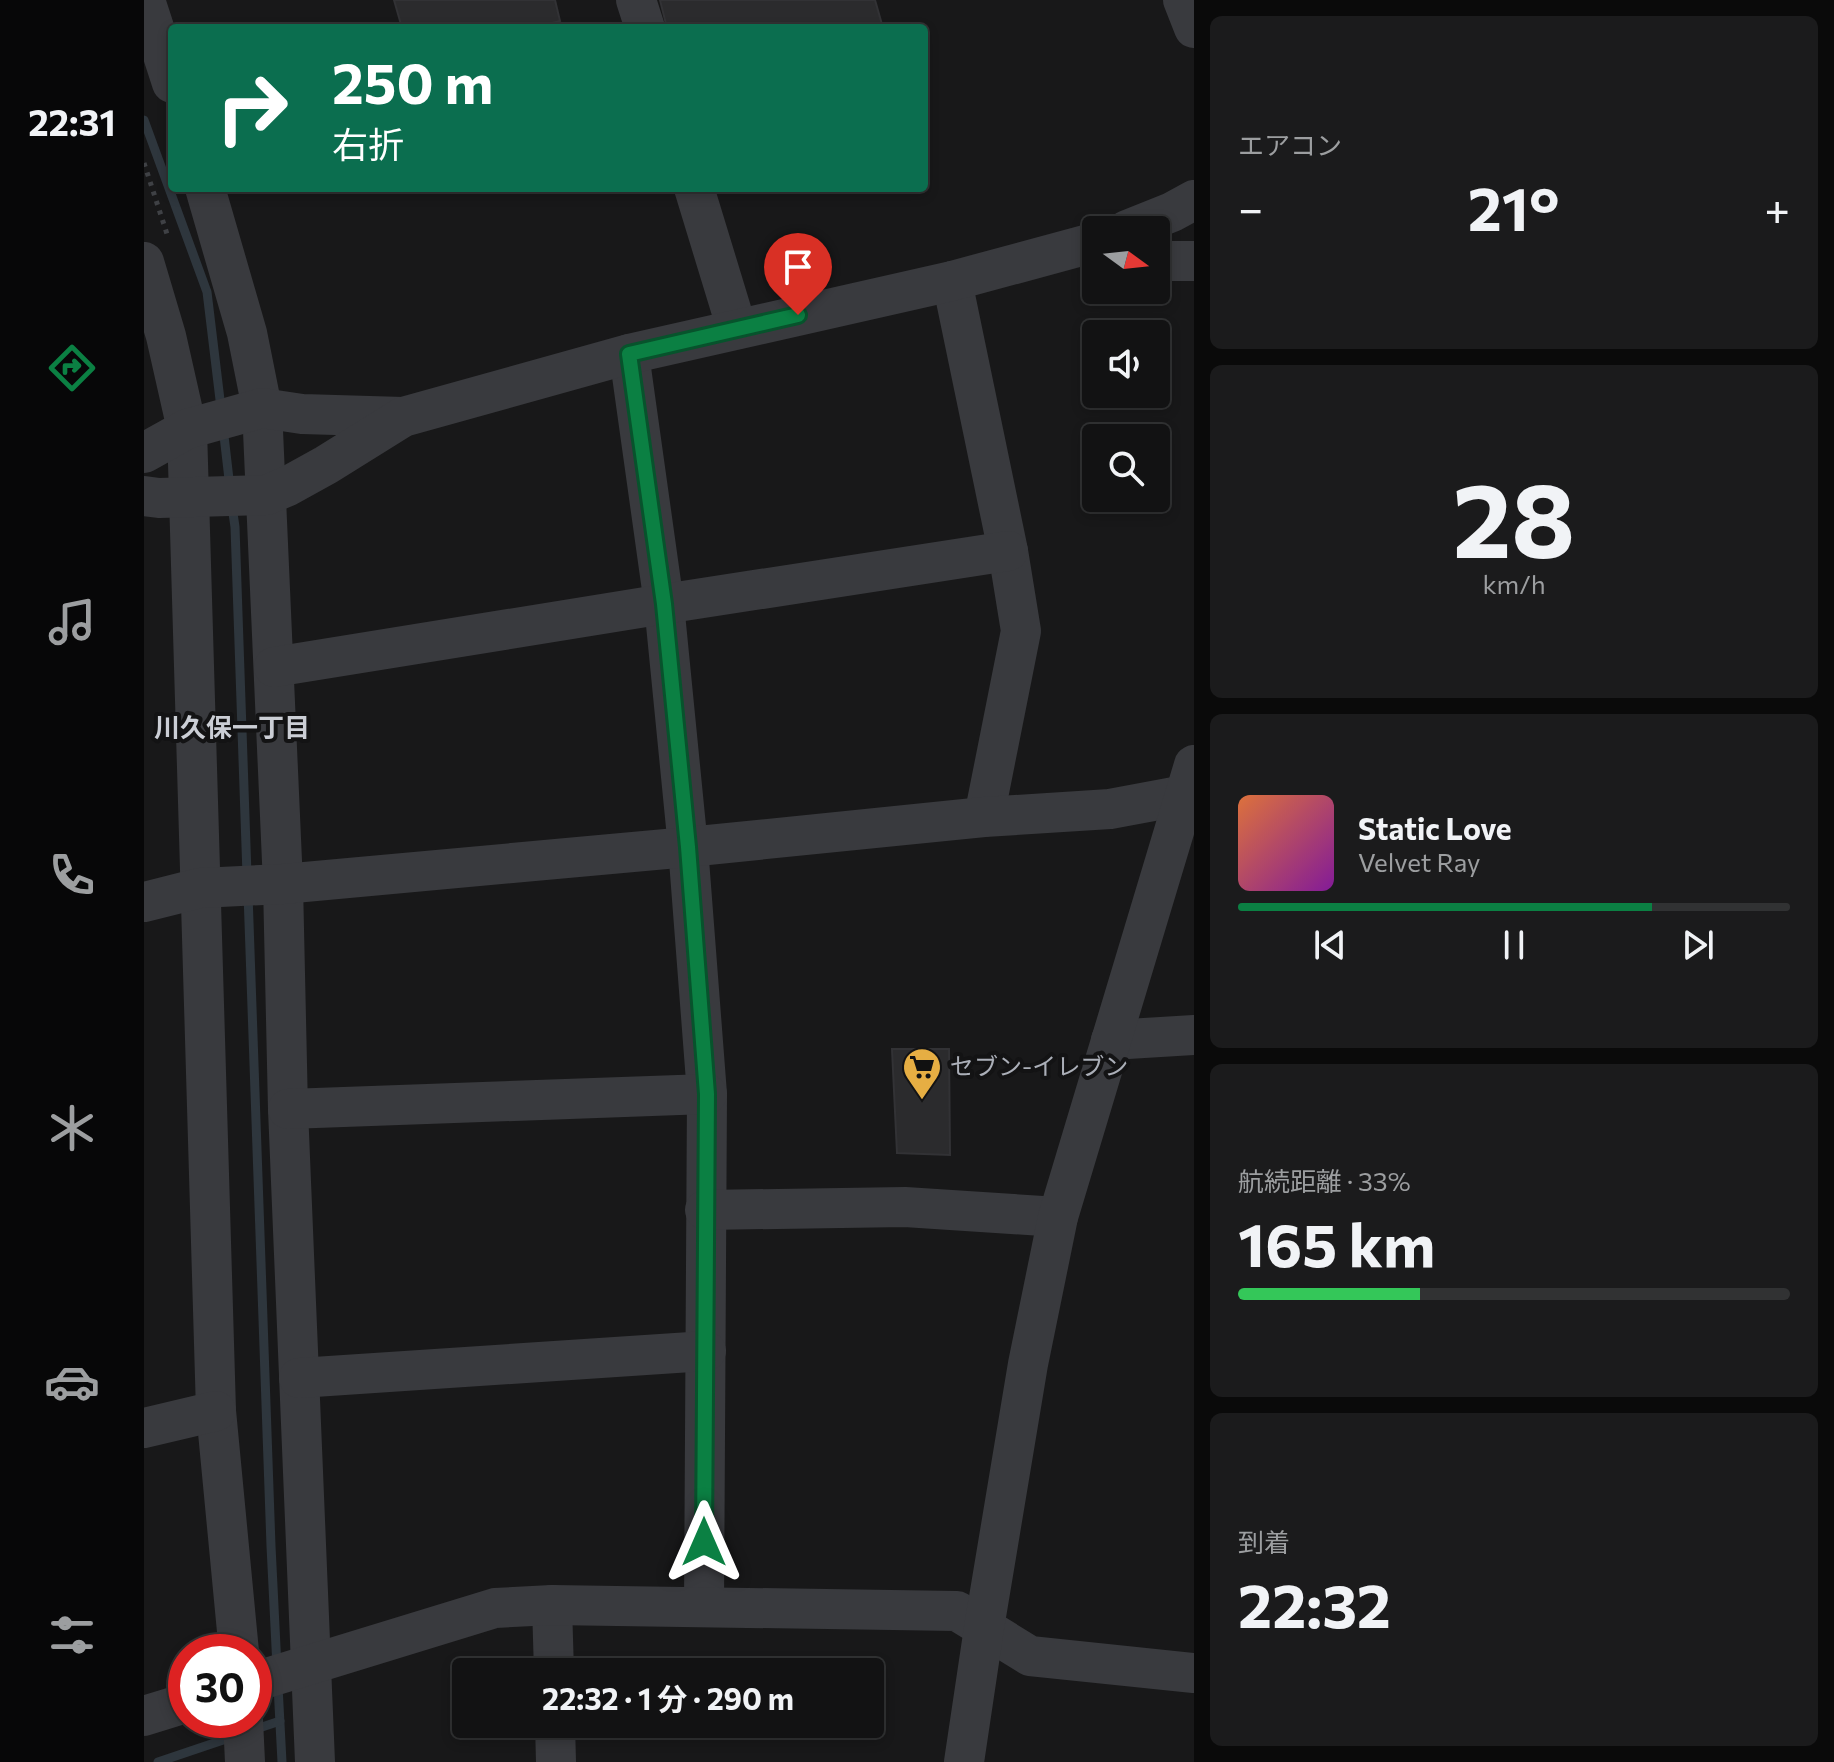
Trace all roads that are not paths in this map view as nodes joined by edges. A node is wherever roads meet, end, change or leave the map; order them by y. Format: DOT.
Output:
graph roads {
  1 [pos="145,0"];
  2 [pos="636,0"];
  3 [pos="1183,0"];
  4 [pos="644,24"];
  5 [pos="1194,28"];
  6 [pos="168,71"];
  7 [pos="206,192"];
  8 [pos="695,192"];
  9 [pos="1194,200"];
  10 [pos="1162,216"];
  11 [pos="1082,246"];
  12 [pos="1170,261"];
  13 [pos="1194,261"];
  14 [pos="144,262"];
  15 [pos="952,281"];
  16 [pos="737,329"];
  17 [pos="629,354"];
  18 [pos="262,408"];
  19 [pos="403,417"];
  20 [pos="187,429"];
  21 [pos="144,453"];
  22 [pos="267,495"];
  23 [pos="144,496"];
  24 [pos="190,496"];
  25 [pos="1008,551"];
  26 [pos="664,604"];
  27 [pos="274,667"];
  28 [pos="1190,780"];
  29 [pos="984,817"];
  30 [pos="688,847"];
  31 [pos="276,884"];
  32 [pos="205,888"];
  33 [pos="144,902"];
  34 [pos="1194,1035"];
  35 [pos="1111,1040"];
  36 [pos="707,1094"];
  37 [pos="288,1109"];
  38 [pos="705,1210"];
  39 [pos="1058,1217"];
  40 [pos="706,1351"];
  41 [pos="299,1378"];
  42 [pos="216,1411"];
  43 [pos="144,1428"];
  44 [pos="552,1605"];
  45 [pos="704,1606"];
  46 [pos="984,1628"];
  47 [pos="237,1634"];
  48 [pos="554,1658"];
  49 [pos="311,1664"];
  50 [pos="1194,1673"];
  51 [pos="272,1676"];
  52 [pos="168,1709"];
  53 [pos="144,1716"];
  54 [pos="244,1738"];
  55 [pos="555,1738"];
  56 [pos="245,1762"];
  57 [pos="315,1762"];
  58 [pos="556,1762"];
  59 [pos="964,1762"];
  1 -- 6 [label="street"];
  2 -- 4 [label="street"];
  3 -- 5 [label="street"];
  7 -- 18 [label="street"];
  8 -- 16 [label="street"];
  9 -- 10 [label="street"];
  11 -- 15 [label="street"];
  12 -- 13 [label="street"];
  14 -- 20 [label="street"];
  15 -- 16 [label="street"];
  15 -- 25 [label="street"];
  16 -- 17 [label="street"];
  17 -- 19 [label="street"];
  17 -- 26 [label="street"];
  18 -- 19 [label="street"];
  18 -- 20 [label="street"];
  18 -- 22 [label="street"];
  19 -- 22 [label="street"];
  20 -- 21 [label="street"];
  20 -- 24 [label="street"];
  22 -- 24 [label="street"];
  22 -- 27 [label="street"];
  23 -- 24 [label="street"];
  24 -- 32 [label="street"];
  25 -- 26 [label="street"];
  25 -- 29 [label="street"];
  26 -- 27 [label="street"];
  26 -- 30 [label="street"];
  27 -- 31 [label="street"];
  28 -- 29 [label="street"];
  28 -- 35 [label="street"];
  29 -- 30 [label="street"];
  30 -- 31 [label="street"];
  30 -- 36 [label="street"];
  31 -- 32 [label="street"];
  31 -- 37 [label="street"];
  32 -- 33 [label="street"];
  32 -- 42 [label="street"];
  34 -- 35 [label="street"];
  35 -- 39 [label="street"];
  36 -- 37 [label="street"];
  36 -- 38 [label="street"];
  37 -- 41 [label="street"];
  38 -- 39 [label="street"];
  38 -- 40 [label="street"];
  39 -- 46 [label="street"];
  40 -- 41 [label="street"];
  40 -- 45 [label="street"];
  41 -- 49 [label="street"];
  42 -- 43 [label="street"];
  42 -- 47 [label="street"];
  44 -- 45 [label="street"];
  44 -- 48 [label="street"];
  44 -- 49 [label="street"];
  45 -- 46 [label="street"];
  46 -- 50 [label="street"];
  46 -- 59 [label="street"];
  49 -- 51 [label="street"];
  49 -- 57 [label="street"];
  52 -- 53 [label="street"];
  54 -- 56 [label="street"];
  55 -- 58 [label="street"];
}
